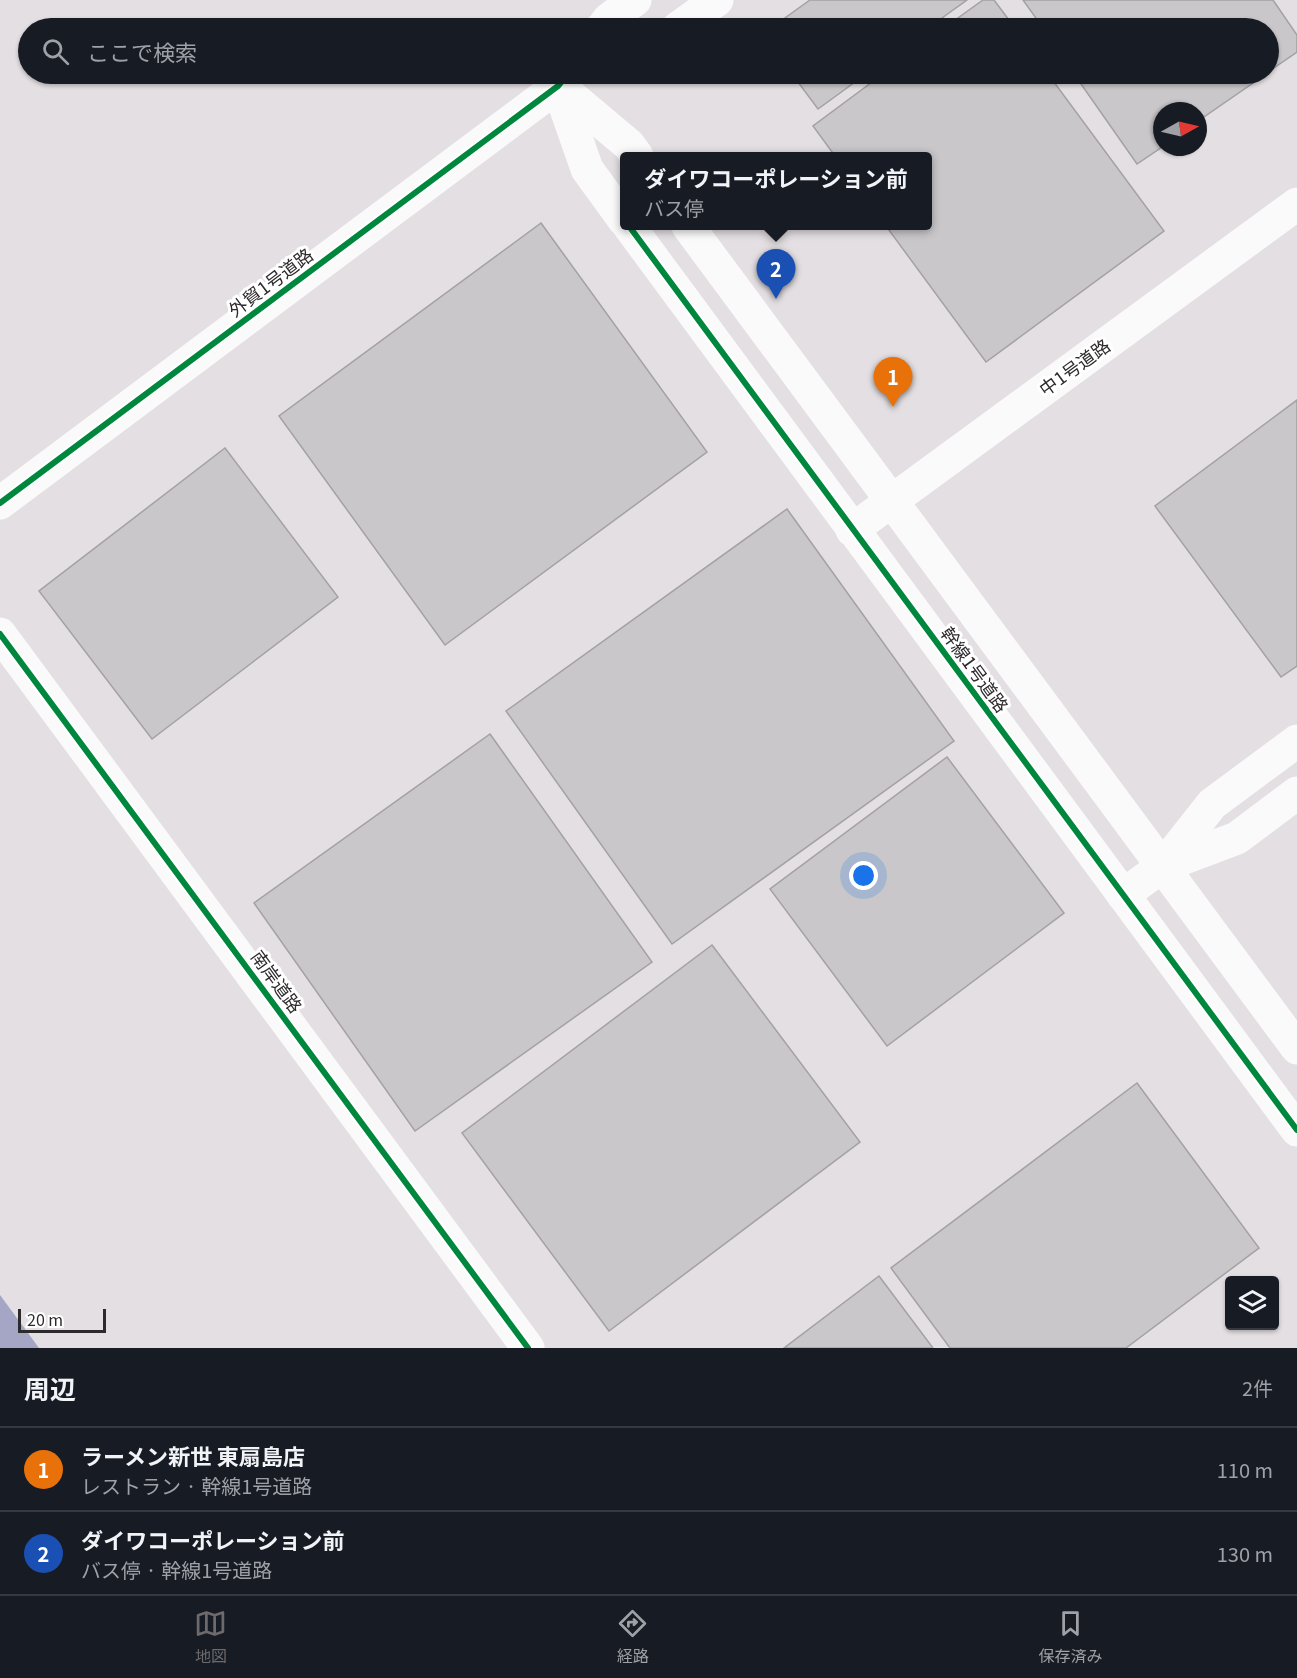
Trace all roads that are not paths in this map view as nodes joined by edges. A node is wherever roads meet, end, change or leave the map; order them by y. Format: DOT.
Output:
graph roads {
  1 [pos="634,0"];
  2 [pos="717,0"];
  3 [pos="610,18"];
  4 [pos="692,18"];
  5 [pos="558,84"];
  6 [pos="564,84"];
  7 [pos="567,84"];
  8 [pos="634,152"];
  9 [pos="1297,204"];
  10 [pos="620,214"];
  11 [pos="632,230"];
  12 [pos="692,230"];
  13 [pos="892,502"];
  14 [pos="0,504"];
  15 [pos="852,530"];
  16 [pos="0,634"];
  17 [pos="1297,741"];
  18 [pos="1297,793"];
  19 [pos="1163,866"];
  20 [pos="1123,895"];
  21 [pos="1297,1048"];
  22 [pos="1297,1130"];
  23 [pos="528,1348"];
  1 -- 3 [label="street"];
  2 -- 4 [label="street"];
  5 -- 14 [label="street, 外貿1号道路"];
  6 -- 10 [label="street"];
  7 -- 8 [label="street"];
  9 -- 13 [label="street, 中1号道路"];
  11 -- 15 [label="street, 幹線1号道路"];
  12 -- 13 [label="street, 幹線1号道路"];
  13 -- 15 [label="street, 中1号道路"];
  13 -- 19 [label="street, 幹線1号道路"];
  15 -- 20 [label="street, 幹線1号道路"];
  16 -- 23 [label="street, 南岸道路"];
  17 -- 19 [label="street"];
  18 -- 19 [label="street"];
  19 -- 20 [label="street"];
  19 -- 21 [label="street, 幹線1号道路"];
  20 -- 22 [label="street, 幹線1号道路"];
}
